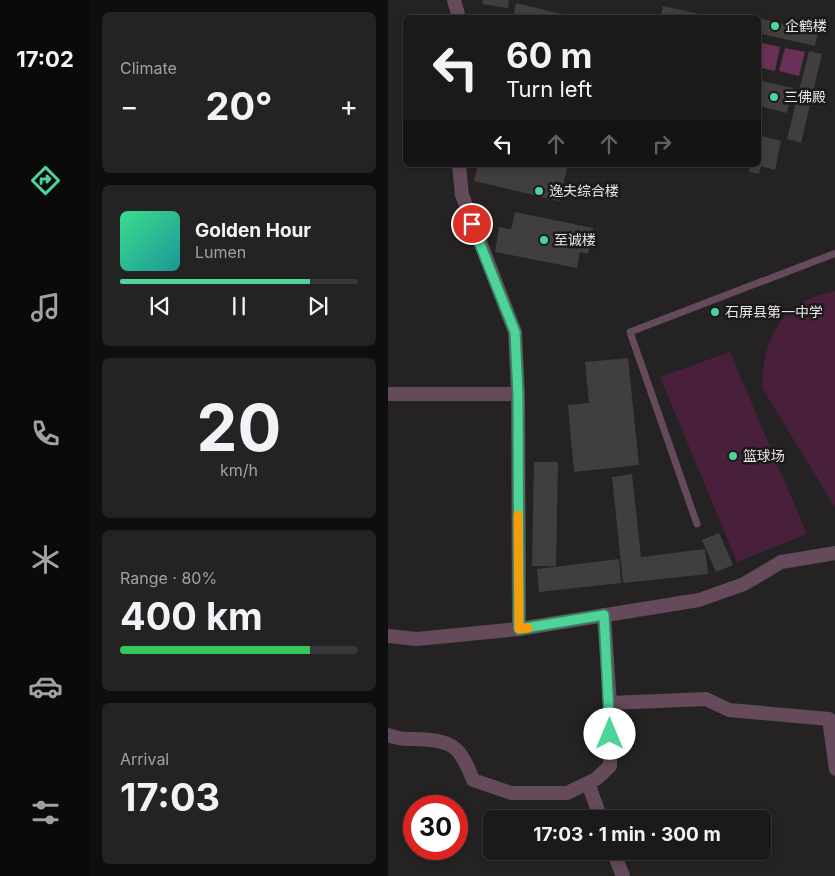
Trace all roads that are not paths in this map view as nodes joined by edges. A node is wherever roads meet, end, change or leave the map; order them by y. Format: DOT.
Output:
graph roads {
  1 [pos="454,0"];
  2 [pos="458,15"];
  3 [pos="459,167"];
  4 [pos="836,253"];
  5 [pos="388,394"];
  6 [pos="518,394"];
  7 [pos="697,524"];
  8 [pos="836,553"];
  9 [pos="604,615"];
  10 [pos="519,629"];
  11 [pos="388,636"];
  12 [pos="610,703"];
  13 [pos="388,735"];
  14 [pos="836,770"];
  15 [pos="588,783"];
  16 [pos="598,810"];
  17 [pos="617,860"];
  18 [pos="623,876"];
  1 -- 2 [label="street"];
  3 -- 6 [label="street"];
  4 -- 7 [label="lane"];
  5 -- 6 [label="street"];
  6 -- 10 [label="street"];
  8 -- 9 [label="street"];
  9 -- 10 [label="street"];
  9 -- 12 [label="street"];
  10 -- 11 [label="street"];
  12 -- 14 [label="street"];
  12 -- 15 [label="street"];
  13 -- 15 [label="street"];
  15 -- 16 [label="street"];
  17 -- 18 [label="street"];
}
